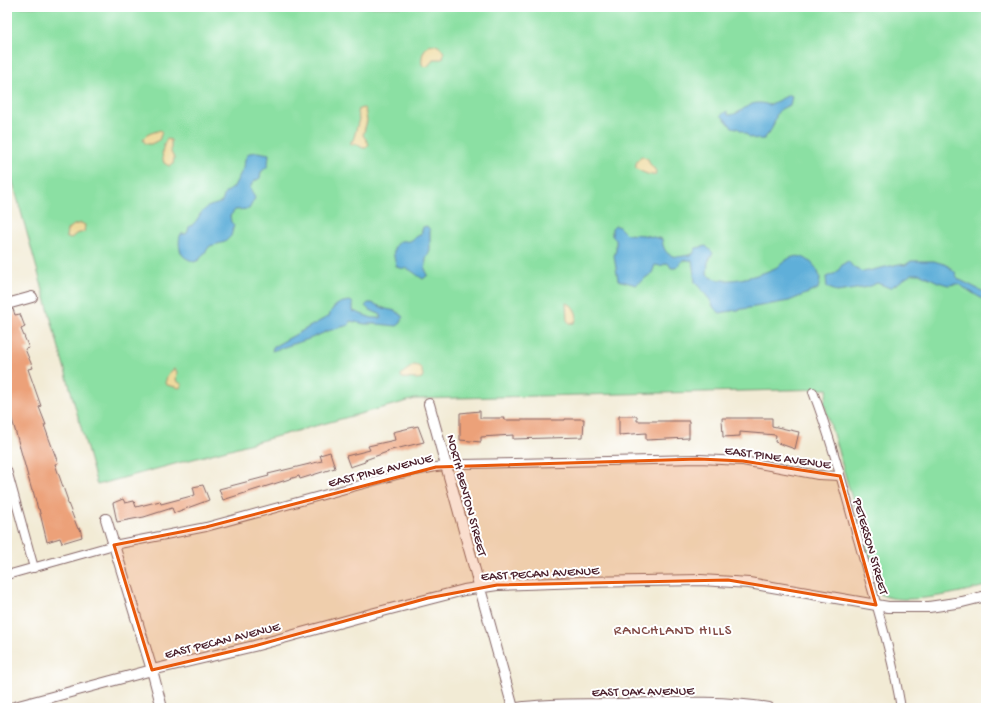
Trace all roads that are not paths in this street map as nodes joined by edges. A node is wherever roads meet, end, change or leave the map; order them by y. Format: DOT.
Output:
graph roads {
  1 [pos="32,297"];
  2 [pos="7,304"];
  3 [pos="813,392"];
  4 [pos="429,404"];
  5 [pos="447,466"];
  6 [pos="7,470"];
  7 [pos="840,476"];
  8 [pos="106,519"];
  9 [pos="114,545"];
  10 [pos="34,568"];
  11 [pos="7,575"];
  12 [pos="480,588"];
  13 [pos="986,596"];
  14 [pos="876,605"];
  15 [pos="152,670"];
  16 [pos="11,708"];
  17 [pos="162,708"];
  18 [pos="513,708"];
  19 [pos="518,708"];
  20 [pos="769,708"];
  21 [pos="901,708"];
  1 -- 2 [label="street"];
  3 -- 7 [label="street, PETERSON STREET"];
  4 -- 5 [label="street, NORTH BENTON STREET"];
  5 -- 7 [label="street, EAST PINE AVENUE"];
  5 -- 9 [label="street, EAST PINE AVENUE"];
  5 -- 12 [label="street, NORTH BENTON STREET"];
  6 -- 10 [label="street"];
  7 -- 14 [label="street, PETERSON STREET"];
  8 -- 9 [label="street"];
  9 -- 10 [label="street, EAST PINE AVENUE"];
  9 -- 15 [label="street"];
  10 -- 11 [label="street, EAST PINE AVENUE"];
  12 -- 14 [label="street, EAST PECAN AVENUE"];
  12 -- 15 [label="street, EAST PECAN AVENUE"];
  12 -- 18 [label="street, NORTH BENTON STREET"];
  13 -- 14 [label="street, EAST PECAN AVENUE"];
  14 -- 21 [label="street, PETERSON STREET"];
  15 -- 16 [label="street, EAST PECAN AVENUE"];
  15 -- 17 [label="street"];
  19 -- 20 [label="street, EAST OAK AVENUE"];
}
